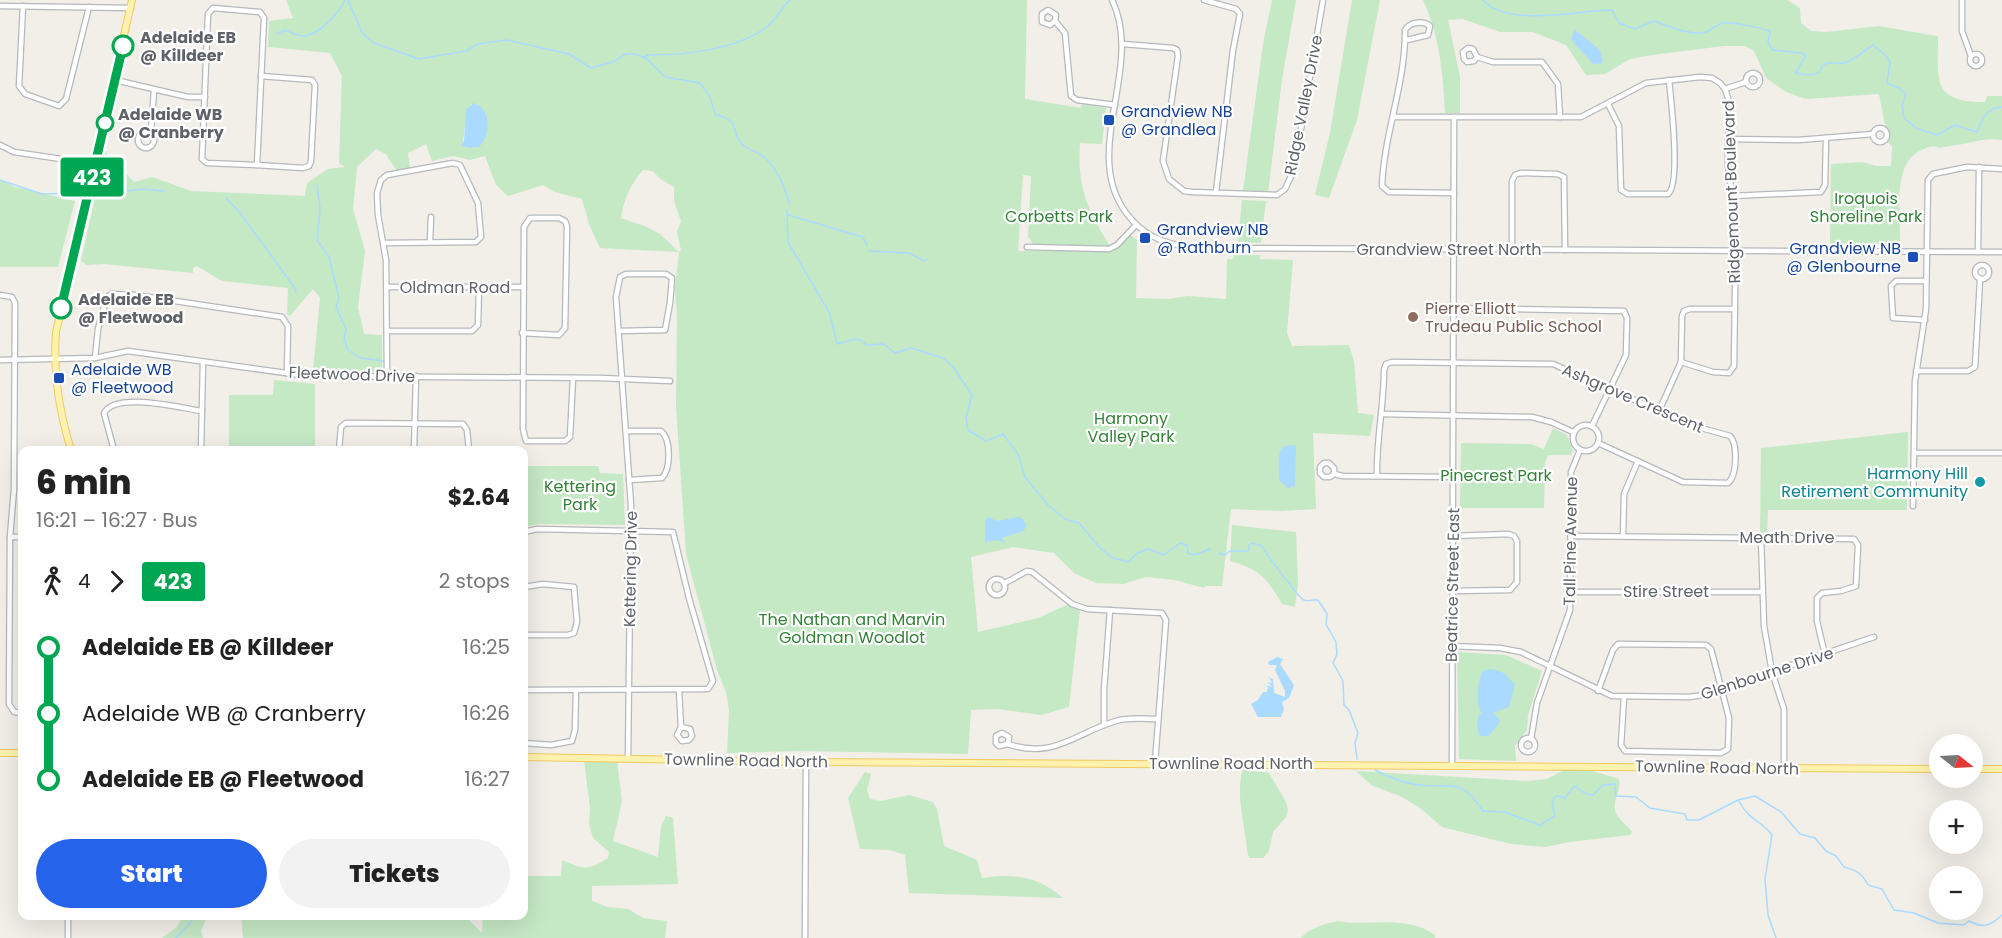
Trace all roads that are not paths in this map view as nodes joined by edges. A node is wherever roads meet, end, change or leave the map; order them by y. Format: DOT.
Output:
graph roads {
  1 [pos="132,0"];
  2 [pos="239,0"];
  3 [pos="1112,0"];
  4 [pos="1204,0"];
  5 [pos="1323,0"];
  6 [pos="1962,0"];
  7 [pos="0,6"];
  8 [pos="23,6"];
  9 [pos="89,7"];
  10 [pos="131,8"];
  11 [pos="239,9"];
  12 [pos="1055,21"];
  13 [pos="1407,40"];
  14 [pos="1123,44"];
  15 [pos="1971,56"];
  16 [pos="1477,57"];
  17 [pos="261,76"];
  18 [pos="115,80"];
  19 [pos="1669,80"];
  20 [pos="1746,82"];
  21 [pos="1725,89"];
  22 [pos="154,90"];
  23 [pos="204,97"];
  24 [pos="1608,104"];
  25 [pos="1115,105"];
  26 [pos="1393,117"];
  27 [pos="1454,117"];
  28 [pos="1560,117"];
  29 [pos="151,132"];
  30 [pos="1873,134"];
  31 [pos="1826,138"];
  32 [pos="1728,139"];
  33 [pos="0,145"];
  34 [pos="95,164"];
  35 [pos="257,165"];
  36 [pos="1979,168"];
  37 [pos="2002,169"];
  38 [pos="1216,192"];
  39 [pos="1454,193"];
  40 [pos="1732,196"];
  41 [pos="431,217"];
  42 [pos="1136,225"];
  43 [pos="430,242"];
  44 [pos="385,243"];
  45 [pos="1027,247"];
  46 [pos="1455,249"];
  47 [pos="1512,249"];
  48 [pos="1565,250"];
  49 [pos="1735,250"];
  50 [pos="1926,252"];
  51 [pos="1978,252"];
  52 [pos="2002,252"];
  53 [pos="1980,280"];
  54 [pos="1926,281"];
  55 [pos="388,287"];
  56 [pos="479,287"];
  57 [pos="522,287"];
  58 [pos="0,295"];
  59 [pos="1454,308"];
  60 [pos="1735,309"];
  61 [pos="1925,320"];
  62 [pos="389,331"];
  63 [pos="618,332"];
  64 [pos="522,333"];
  65 [pos="95,358"];
  66 [pos="14,359"];
  67 [pos="0,360"];
  68 [pos="54,360"];
  69 [pos="203,362"];
  70 [pos="1681,362"];
  71 [pos="1454,363"];
  72 [pos="1916,371"];
  73 [pos="287,373"];
  74 [pos="387,375"];
  75 [pos="416,376"];
  76 [pos="522,377"];
  77 [pos="573,378"];
  78 [pos="623,380"];
  79 [pos="670,381"];
  80 [pos="1610,389"];
  81 [pos="202,411"];
  82 [pos="1659,411"];
  83 [pos="1383,414"];
  84 [pos="1454,416"];
  85 [pos="415,423"];
  86 [pos="1592,426"];
  87 [pos="627,430"];
  88 [pos="1574,432"];
  89 [pos="1598,443"];
  90 [pos="70,446"];
  91 [pos="113,446"];
  92 [pos="201,446"];
  93 [pos="339,446"];
  94 [pos="414,446"];
  95 [pos="469,446"];
  96 [pos="1580,450"];
  97 [pos="1914,453"];
  98 [pos="2002,453"];
  99 [pos="1638,461"];
  100 [pos="1334,474"];
  101 [pos="1377,476"];
  102 [pos="1454,477"];
  103 [pos="630,480"];
  104 [pos="14,489"];
  105 [pos="18,489"];
  106 [pos="1913,506"];
  107 [pos="631,530"];
  108 [pos="528,531"];
  109 [pos="1452,536"];
  110 [pos="1571,536"];
  111 [pos="1623,536"];
  112 [pos="10,537"];
  113 [pos="18,537"];
  114 [pos="1761,537"];
  115 [pos="1005,583"];
  116 [pos="528,586"];
  117 [pos="1453,591"];
  118 [pos="1570,592"];
  119 [pos="1762,592"];
  120 [pos="1110,610"];
  121 [pos="528,635"];
  122 [pos="1874,638"];
  123 [pos="1452,646"];
  124 [pos="1824,655"];
  125 [pos="0,656"];
  126 [pos="8,656"];
  127 [pos="1550,667"];
  128 [pos="1772,672"];
  129 [pos="628,688"];
  130 [pos="1721,689"];
  131 [pos="528,690"];
  132 [pos="576,690"];
  133 [pos="679,690"];
  134 [pos="1598,691"];
  135 [pos="1624,697"];
  136 [pos="18,712"];
  137 [pos="1158,719"];
  138 [pos="1104,725"];
  139 [pos="681,727"];
  140 [pos="1531,739"];
  141 [pos="528,742"];
  142 [pos="1008,744"];
  143 [pos="0,753"];
  144 [pos="18,753"];
  145 [pos="528,757"];
  146 [pos="628,758"];
  147 [pos="806,762"];
  148 [pos="1155,763"];
  149 [pos="1452,765"];
  150 [pos="1784,768"];
  151 [pos="1929,769"];
  152 [pos="1983,769"];
  153 [pos="2002,769"];
  154 [pos="68,920"];
  155 [pos="68,938"];
  156 [pos="805,938"];
  1 -- 10 [label="main road"];
  2 -- 11 [label="street"];
  3 -- 14 [label="street, Grandview Street North"];
  4 -- 38 [label="street"];
  5 -- 38 [label="street, Ridge Valley Drive"];
  6 -- 15 [label="street"];
  7 -- 8 [label="street"];
  8 -- 9 [label="street"];
  8 -- 9 [label="street"];
  9 -- 10 [label="street"];
  10 -- 18 [label="main road"];
  11 -- 17 [label="street"];
  11 -- 23 [label="street"];
  12 -- 25 [label="street"];
  13 -- 13 [label="street"];
  13 -- 26 [label="street"];
  14 -- 25 [label="street, Grandview Street North"];
  14 -- 38 [label="street, Ridge Valley Drive"];
  16 -- 28 [label="street"];
  17 -- 35 [label="street"];
  17 -- 35 [label="street"];
  18 -- 22 [label="street"];
  18 -- 34 [label="main road"];
  19 -- 21 [label="street, Ridgemount Boulevard"];
  19 -- 24 [label="street, Ridgemount Boulevard"];
  19 -- 24 [label="street"];
  20 -- 21 [label="street"];
  21 -- 32 [label="street, Ridgemount Boulevard"];
  22 -- 23 [label="street"];
  22 -- 29 [label="street"];
  23 -- 35 [label="street"];
  24 -- 28 [label="street, Ridgemount Boulevard"];
  25 -- 42 [label="street, Grandview Street North"];
  26 -- 27 [label="street, Ridgemount Boulevard"];
  26 -- 39 [label="street"];
  27 -- 28 [label="street, Ridgemount Boulevard"];
  27 -- 39 [label="street, Beatrice Street East"];
  30 -- 31 [label="street"];
  31 -- 32 [label="street"];
  31 -- 40 [label="street"];
  32 -- 40 [label="street, Ridgemount Boulevard"];
  33 -- 34 [label="street"];
  34 -- 68 [label="main road"];
  36 -- 37 [label="street"];
  36 -- 50 [label="street"];
  36 -- 51 [label="street"];
  39 -- 46 [label="street, Beatrice Street East"];
  40 -- 49 [label="street, Ridgemount Boulevard"];
  41 -- 43 [label="street"];
  42 -- 45 [label="street"];
  42 -- 46 [label="street, Grandview Street North"];
  43 -- 44 [label="street"];
  43 -- 44 [label="street"];
  44 -- 55 [label="street"];
  46 -- 47 [label="street, Grandview Street North"];
  46 -- 59 [label="street, Beatrice Street East"];
  47 -- 48 [label="street, Grandview Street North"];
  47 -- 48 [label="street"];
  48 -- 49 [label="street, Grandview Street North"];
  49 -- 50 [label="street, Grandview Street North"];
  49 -- 60 [label="street, Ridgemount Boulevard"];
  50 -- 51 [label="street, Grandview Street North"];
  50 -- 54 [label="street"];
  51 -- 52 [label="street, Grandview Street North"];
  53 -- 72 [label="street"];
  54 -- 61 [label="street"];
  54 -- 61 [label="street"];
  55 -- 56 [label="street, Oldman Road"];
  55 -- 62 [label="street"];
  56 -- 57 [label="street, Oldman Road"];
  56 -- 62 [label="street"];
  57 -- 64 [label="street"];
  57 -- 64 [label="street"];
  58 -- 66 [label="street"];
  59 -- 71 [label="street, Beatrice Street East"];
  59 -- 80 [label="street"];
  60 -- 70 [label="street"];
  60 -- 70 [label="street, Ridgemount Boulevard"];
  61 -- 72 [label="street"];
  62 -- 74 [label="street"];
  63 -- 63 [label="street, Kettering Drive"];
  63 -- 78 [label="street, Kettering Drive"];
  64 -- 76 [label="street"];
  65 -- 68 [label="street, Fleetwood Drive"];
  65 -- 69 [label="street, Fleetwood Drive"];
  65 -- 73 [label="street"];
  66 -- 67 [label="street, Fleetwood Drive"];
  66 -- 68 [label="street, Fleetwood Drive"];
  66 -- 104 [label="street"];
  68 -- 90 [label="main road"];
  69 -- 73 [label="street, Fleetwood Drive"];
  69 -- 81 [label="street"];
  70 -- 82 [label="street"];
  71 -- 80 [label="street, Ashgrove Crescent"];
  71 -- 83 [label="street, Ashgrove Crescent"];
  71 -- 84 [label="street, Beatrice Street East"];
  72 -- 97 [label="street"];
  73 -- 74 [label="street, Fleetwood Drive"];
  74 -- 75 [label="street, Fleetwood Drive"];
  75 -- 76 [label="street, Fleetwood Drive"];
  75 -- 85 [label="street"];
  76 -- 77 [label="street, Fleetwood Drive"];
  76 -- 77 [label="street"];
  77 -- 78 [label="street, Fleetwood Drive"];
  78 -- 79 [label="street, Fleetwood Drive"];
  78 -- 87 [label="street, Kettering Drive"];
  80 -- 82 [label="street, Ashgrove Crescent"];
  80 -- 86 [label="street"];
  81 -- 91 [label="street"];
  81 -- 92 [label="street"];
  82 -- 99 [label="street, Ashgrove Crescent"];
  83 -- 84 [label="street"];
  83 -- 101 [label="street"];
  84 -- 88 [label="street"];
  84 -- 102 [label="street, Beatrice Street East"];
  85 -- 93 [label="street"];
  85 -- 94 [label="street"];
  85 -- 95 [label="street"];
  86 -- 88 [label="street"];
  86 -- 89 [label="street"];
  87 -- 103 [label="street, Kettering Drive"];
  87 -- 103 [label="street"];
  88 -- 96 [label="street"];
  89 -- 96 [label="street"];
  89 -- 99 [label="street, Ashgrove Crescent"];
  96 -- 110 [label="street, Tall Pine Avenue"];
  97 -- 98 [label="street"];
  97 -- 106 [label="street"];
  99 -- 111 [label="street"];
  100 -- 101 [label="street"];
  101 -- 102 [label="street"];
  102 -- 109 [label="street, Beatrice Street East"];
  103 -- 107 [label="street, Kettering Drive"];
  104 -- 105 [label="street"];
  104 -- 112 [label="street"];
  107 -- 108 [label="street"];
  107 -- 129 [label="street, Kettering Drive"];
  107 -- 133 [label="street"];
  109 -- 117 [label="street, Beatrice Street East"];
  109 -- 117 [label="street"];
  110 -- 111 [label="street, Meath Drive"];
  110 -- 118 [label="street, Tall Pine Avenue"];
  111 -- 114 [label="street, Meath Drive"];
  112 -- 113 [label="street"];
  112 -- 126 [label="street"];
  114 -- 119 [label="street"];
  114 -- 124 [label="street, Meath Drive"];
  115 -- 120 [label="street"];
  116 -- 121 [label="street"];
  117 -- 123 [label="street, Beatrice Street East"];
  118 -- 119 [label="street, Stire Street"];
  118 -- 127 [label="street, Tall Pine Avenue"];
  119 -- 128 [label="street"];
  120 -- 137 [label="street"];
  120 -- 138 [label="street"];
  122 -- 124 [label="street, Glenbourne Drive"];
  123 -- 127 [label="street, Glenbourne Drive"];
  123 -- 149 [label="street, Beatrice Street East"];
  124 -- 128 [label="street, Glenbourne Drive"];
  125 -- 126 [label="street"];
  126 -- 136 [label="street"];
  127 -- 134 [label="street, Glenbourne Drive"];
  127 -- 140 [label="street, Tall Pine Avenue"];
  128 -- 130 [label="street, Glenbourne Drive"];
  128 -- 150 [label="street"];
  129 -- 132 [label="street"];
  129 -- 133 [label="street"];
  129 -- 146 [label="street, Kettering Drive"];
  130 -- 134 [label="street"];
  130 -- 135 [label="street, Glenbourne Drive"];
  130 -- 135 [label="street"];
  131 -- 132 [label="street"];
  132 -- 141 [label="street"];
  133 -- 139 [label="street"];
  134 -- 135 [label="street, Glenbourne Drive"];
  137 -- 138 [label="street"];
  137 -- 148 [label="street"];
  138 -- 142 [label="street"];
  143 -- 144 [label="main road"];
  145 -- 146 [label="main road, Townline Road North"];
  146 -- 147 [label="main road, Townline Road North"];
  147 -- 148 [label="main road, Townline Road North"];
  147 -- 156 [label="street"];
  148 -- 149 [label="main road, Townline Road North"];
  149 -- 150 [label="main road, Townline Road North"];
  150 -- 151 [label="main road, Townline Road North"];
  152 -- 153 [label="main road"];
  154 -- 155 [label="street"];
}
